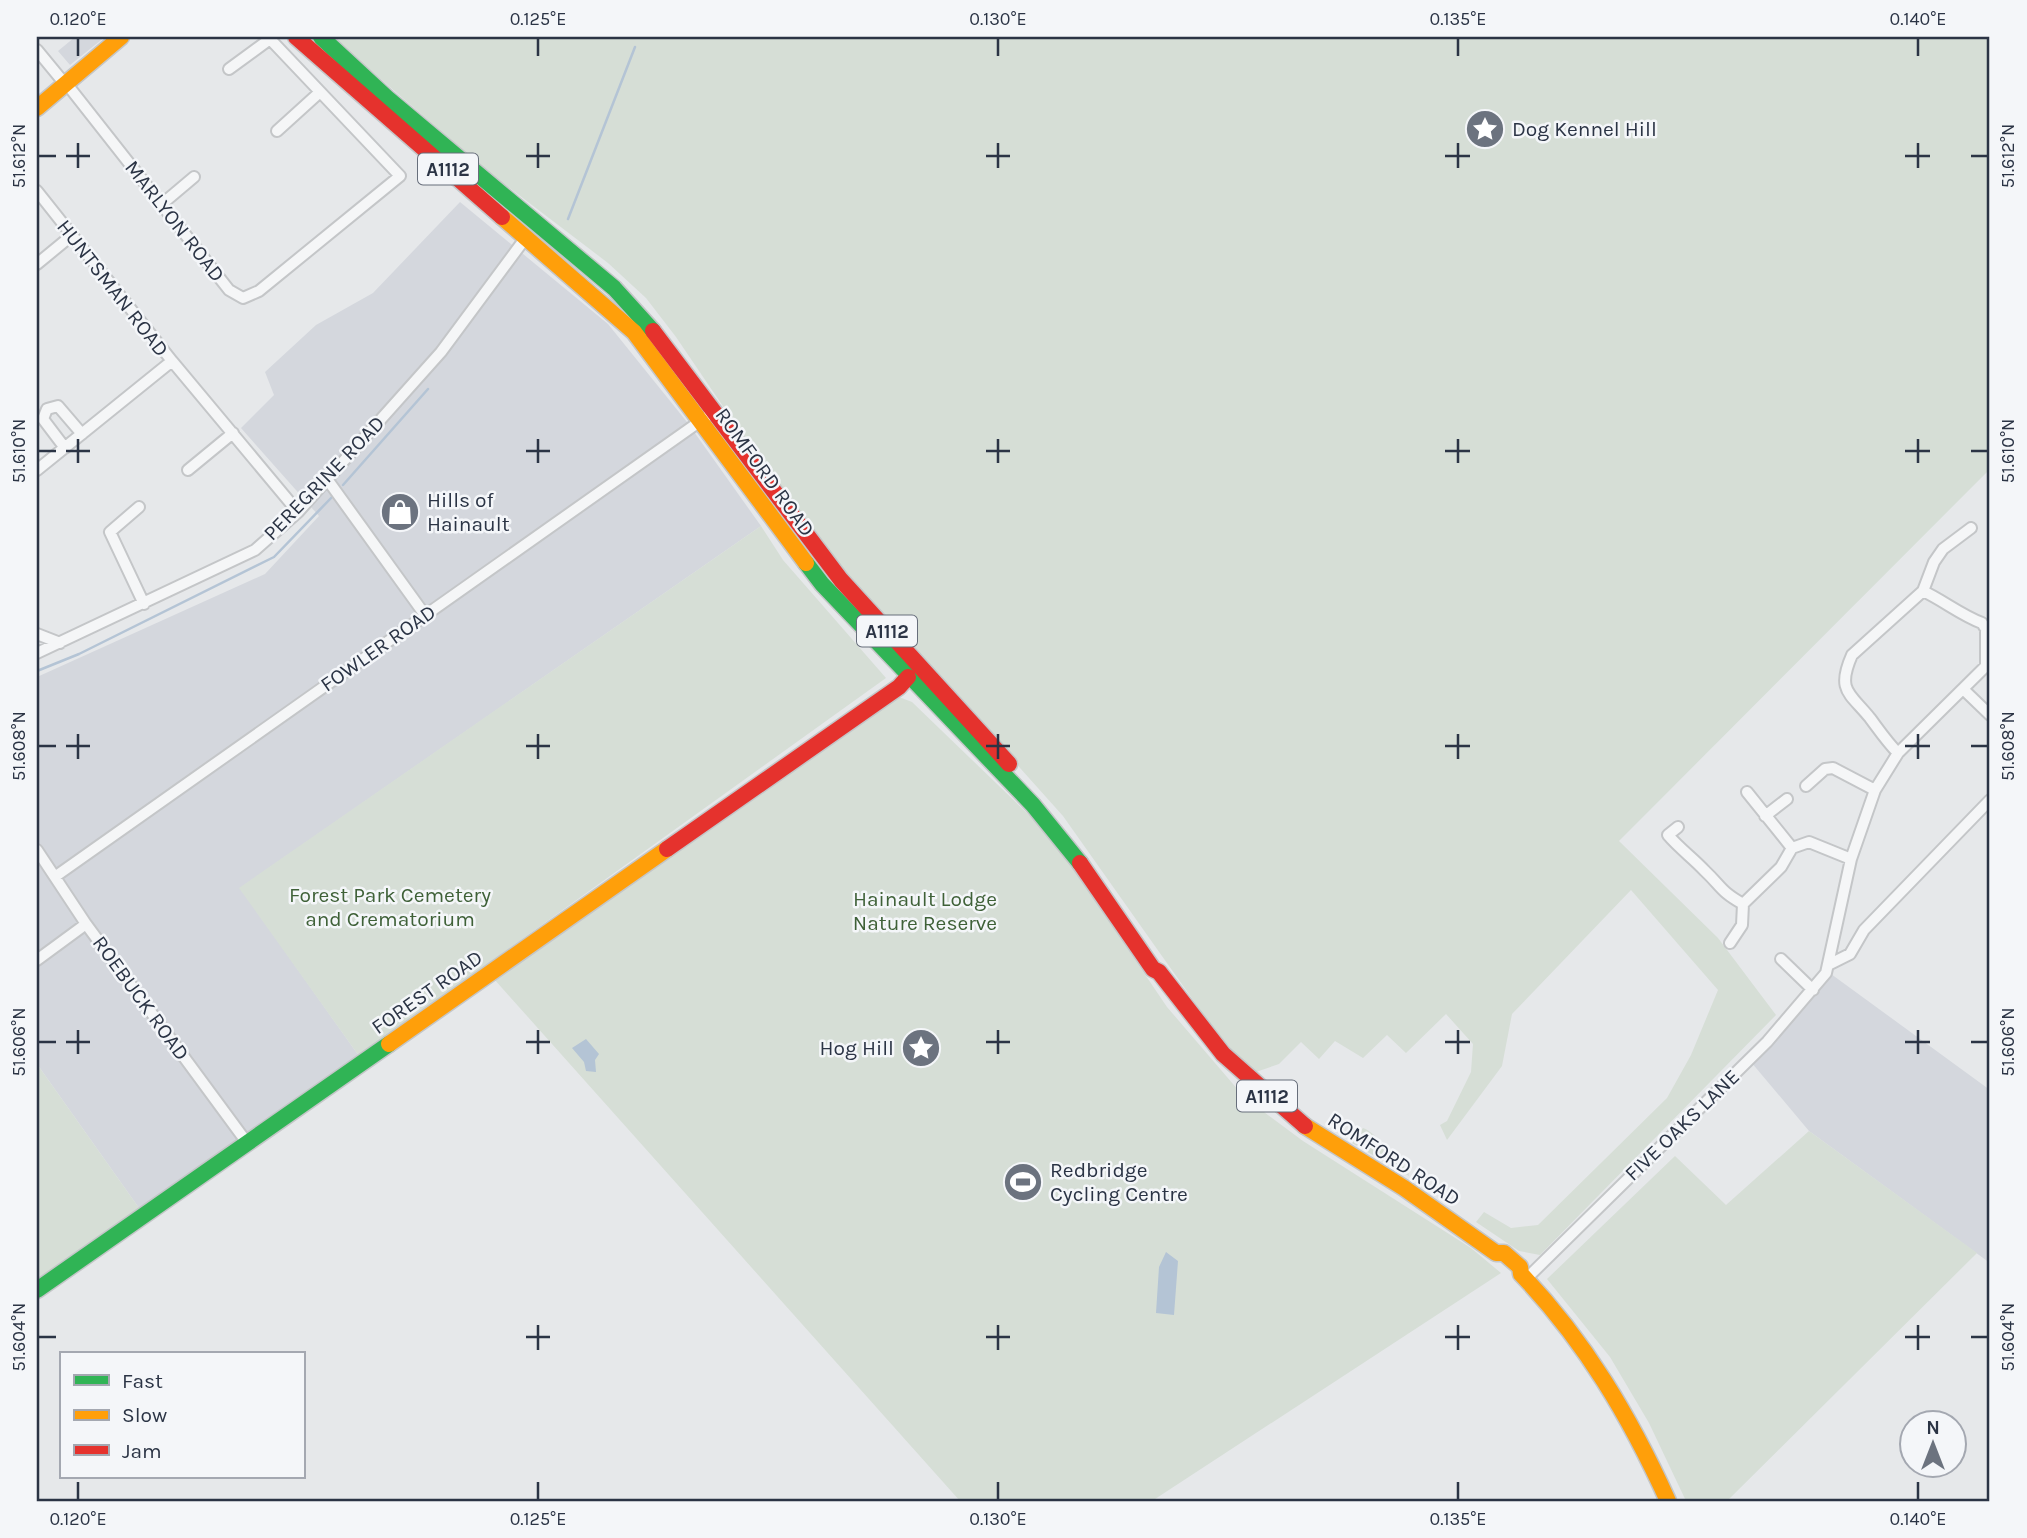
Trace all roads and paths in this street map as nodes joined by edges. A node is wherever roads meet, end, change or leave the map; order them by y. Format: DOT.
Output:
graph roads {
  1 [pos="121,37"];
  2 [pos="296,37"];
  3 [pos="321,37"];
  4 [pos="37,50"];
  5 [pos="229,69"];
  6 [pos="66,83"];
  7 [pos="320,92"];
  8 [pos="37,107"];
  9 [pos="277,131"];
  10 [pos="194,177"];
  11 [pos="37,191"];
  12 [pos="162,204"];
  13 [pos="71,236"];
  14 [pos="527,236"];
  15 [pos="37,264"];
  16 [pos="172,361"];
  17 [pos="716,410"];
  18 [pos="701,420"];
  19 [pos="233,433"];
  20 [pos="82,434"];
  21 [pos="65,448"];
  22 [pos="37,470"];
  23 [pos="188,470"];
  24 [pos="327,479"];
  25 [pos="139,507"];
  26 [pos="298,512"];
  27 [pos="1971,528"];
  28 [pos="1923,591"];
  29 [pos="144,604"];
  30 [pos="425,615"];
  31 [pos="1986,619"];
  32 [pos="37,634"];
  33 [pos="60,643"];
  34 [pos="37,653"];
  35 [pos="908,677"];
  36 [pos="1963,689"];
  37 [pos="1990,715"];
  38 [pos="1898,753"];
  39 [pos="1806,786"];
  40 [pos="1875,790"];
  41 [pos="1747,792"];
  42 [pos="1787,799"];
  43 [pos="1990,800"];
  44 [pos="1765,816"];
  45 [pos="1678,827"];
  46 [pos="1792,848"];
  47 [pos="37,850"];
  48 [pos="1852,859"];
  49 [pos="56,876"];
  50 [pos="1743,904"];
  51 [pos="86,925"];
  52 [pos="1730,943"];
  53 [pos="37,960"];
  54 [pos="1781,960"];
  55 [pos="1830,964"];
  56 [pos="1159,972"];
  57 [pos="1813,990"];
  58 [pos="248,1144"];
  59 [pos="1523,1276"];
  60 [pos="37,1290"];
  61 [pos="1668,1501"];
  1 -- 6 [label="main road"];
  2 -- 14 [label="main road, ROMFORD ROAD / A1112"];
  3 -- 17 [label="main road, ROMFORD ROAD / A1112"];
  4 -- 6 [label="street, MARLYON ROAD"];
  5 -- 7 [label="street"];
  6 -- 8 [label="main road"];
  6 -- 12 [label="street, MARLYON ROAD"];
  7 -- 9 [label="street"];
  7 -- 12 [label="street, MARLYON ROAD"];
  10 -- 12 [label="street"];
  11 -- 13 [label="street, HUNTSMAN ROAD"];
  13 -- 15 [label="street"];
  13 -- 16 [label="street, HUNTSMAN ROAD"];
  14 -- 18 [label="main road, ROMFORD ROAD / A1112"];
  14 -- 24 [label="street, PEREGRINE ROAD"];
  16 -- 19 [label="street"];
  16 -- 20 [label="street, HUNTSMAN ROAD"];
  17 -- 18 [label="street, FOWLER ROAD"];
  17 -- 56 [label="main road, ROMFORD ROAD / A1112"];
  18 -- 30 [label="street, FOWLER ROAD"];
  18 -- 35 [label="main road, ROMFORD ROAD / A1112"];
  19 -- 23 [label="street"];
  19 -- 26 [label="street"];
  20 -- 21 [label="street, HUNTSMAN ROAD"];
  20 -- 21 [label="street"];
  21 -- 22 [label="street, HUNTSMAN ROAD"];
  24 -- 26 [label="street, PEREGRINE ROAD"];
  24 -- 30 [label="street"];
  25 -- 29 [label="street"];
  26 -- 29 [label="street, PEREGRINE ROAD"];
  27 -- 28 [label="street"];
  28 -- 31 [label="street"];
  28 -- 38 [label="street"];
  29 -- 33 [label="street, PEREGRINE ROAD"];
  30 -- 49 [label="street, FOWLER ROAD"];
  31 -- 36 [label="street, FIVE OAKS LANE"];
  32 -- 33 [label="street"];
  33 -- 34 [label="street, PEREGRINE ROAD"];
  35 -- 56 [label="main road, ROMFORD ROAD / A1112"];
  35 -- 58 [label="main road, FOREST ROAD"];
  36 -- 37 [label="street"];
  36 -- 38 [label="street, FIVE OAKS LANE"];
  38 -- 40 [label="street, FIVE OAKS LANE"];
  39 -- 40 [label="street"];
  40 -- 48 [label="street, FIVE OAKS LANE"];
  41 -- 44 [label="street"];
  42 -- 44 [label="street"];
  43 -- 55 [label="street, FIVE OAKS LANE"];
  44 -- 46 [label="street"];
  45 -- 50 [label="street"];
  46 -- 48 [label="street"];
  46 -- 50 [label="street"];
  47 -- 49 [label="street, ROEBUCK ROAD"];
  48 -- 55 [label="street, FIVE OAKS LANE"];
  49 -- 51 [label="street, ROEBUCK ROAD"];
  50 -- 52 [label="street"];
  51 -- 53 [label="street"];
  51 -- 58 [label="street, ROEBUCK ROAD"];
  54 -- 57 [label="street"];
  55 -- 57 [label="street, FIVE OAKS LANE"];
  56 -- 59 [label="main road, ROMFORD ROAD / A1112"];
  57 -- 59 [label="street, FIVE OAKS LANE"];
  58 -- 60 [label="main road, FOREST ROAD"];
  59 -- 61 [label="main road, ROMFORD ROAD / A1112"];
}
